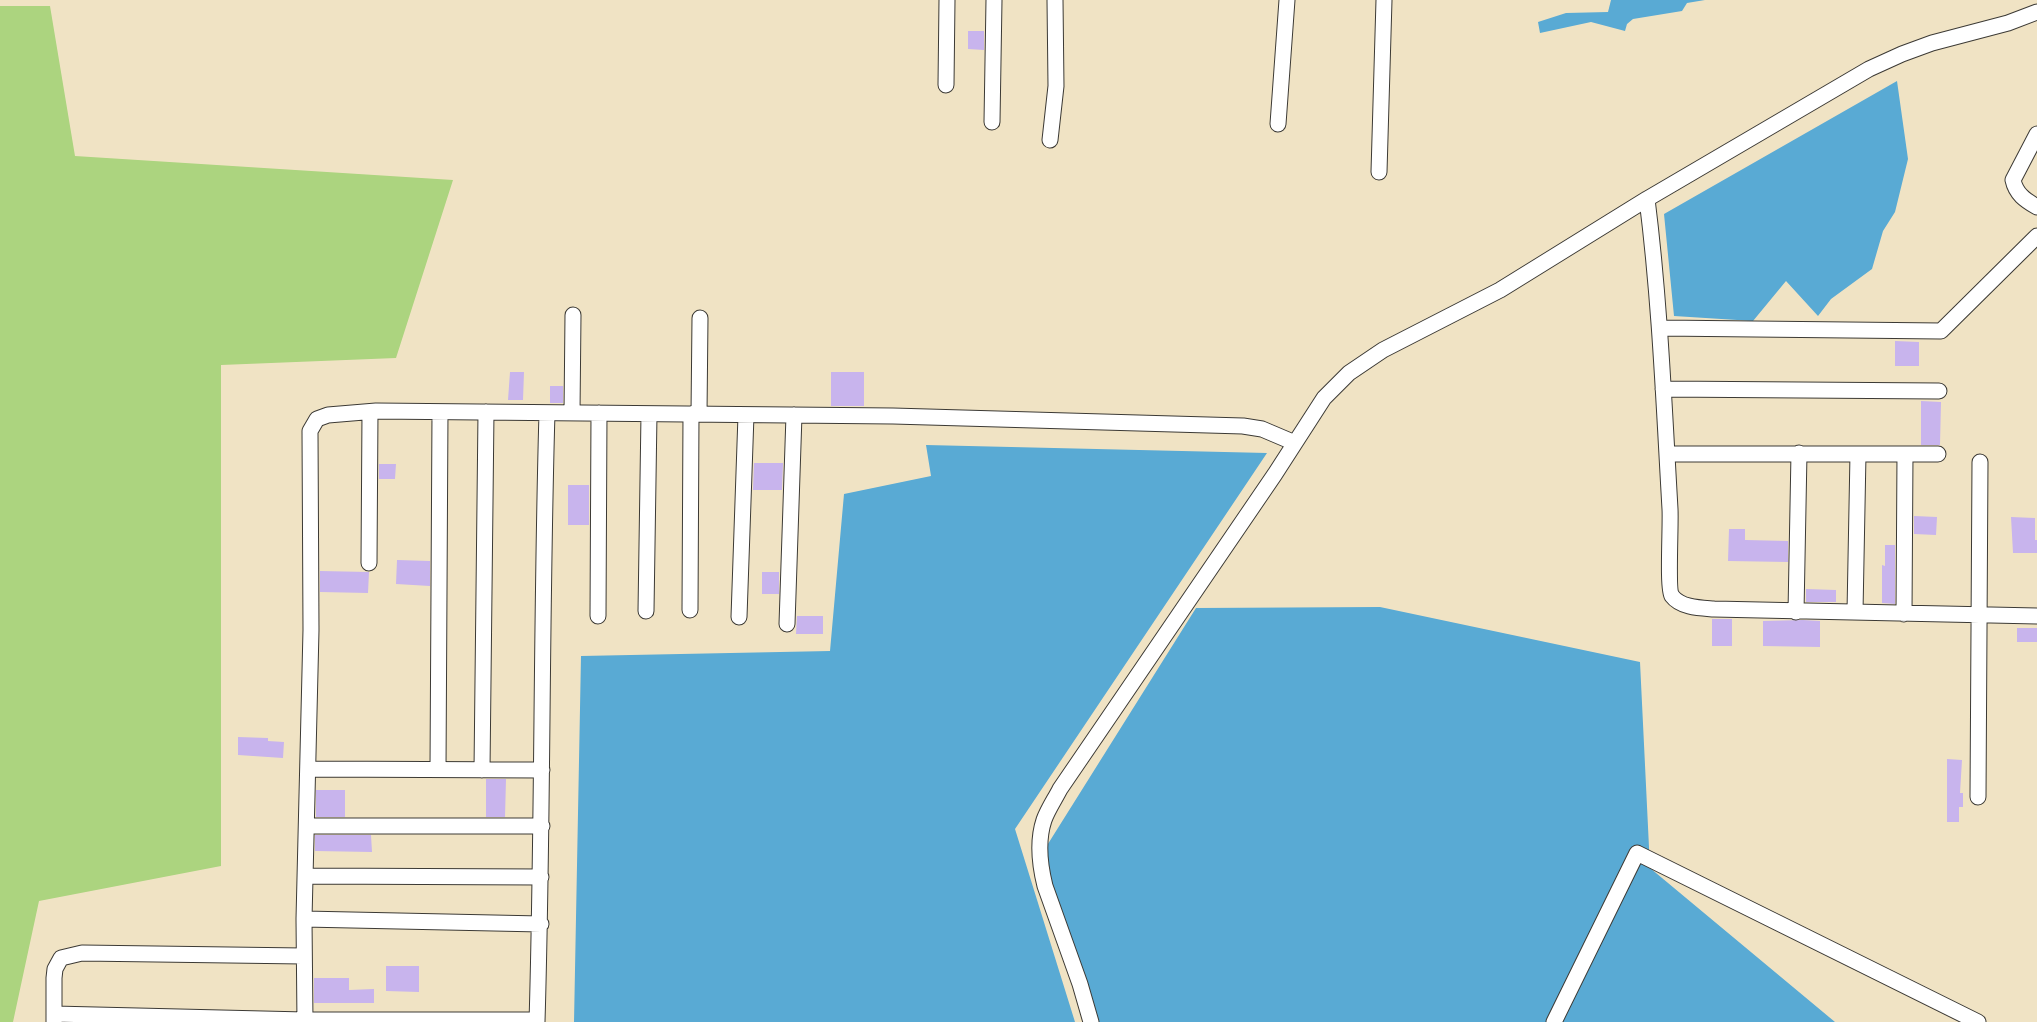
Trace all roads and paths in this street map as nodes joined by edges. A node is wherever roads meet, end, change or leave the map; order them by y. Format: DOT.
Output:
graph roads {
  1 [pos="947,0"];
  2 [pos="994,0"];
  3 [pos="1056,0"];
  4 [pos="1287,0"];
  5 [pos="1384,0"];
  6 [pos="2037,12"];
  7 [pos="946,85"];
  8 [pos="992,122"];
  9 [pos="1278,124"];
  10 [pos="2037,134"];
  11 [pos="1050,140"];
  12 [pos="1379,172"];
  13 [pos="1647,199"];
  14 [pos="2037,207"];
  15 [pos="2037,236"];
  16 [pos="573,315"];
  17 [pos="700,318"];
  18 [pos="1660,328"];
  19 [pos="1663,389"];
  20 [pos="1939,391"];
  21 [pos="370,412"];
  22 [pos="440,412"];
  23 [pos="486,412"];
  24 [pos="547,413"];
  25 [pos="572,413"];
  26 [pos="599,414"];
  27 [pos="649,414"];
  28 [pos="695,414"];
  29 [pos="746,415"];
  30 [pos="794,415"];
  31 [pos="1295,443"];
  32 [pos="1799,453"];
  33 [pos="1667,454"];
  34 [pos="1858,454"];
  35 [pos="1905,454"];
  36 [pos="1938,454"];
  37 [pos="1980,462"];
  38 [pos="369,563"];
  39 [pos="690,610"];
  40 [pos="646,611"];
  41 [pos="1796,612"];
  42 [pos="1855,612"];
  43 [pos="1904,614"];
  44 [pos="1980,615"];
  45 [pos="598,616"];
  46 [pos="2037,616"];
  47 [pos="739,617"];
  48 [pos="787,624"];
  49 [pos="309,769"];
  50 [pos="438,769"];
  51 [pos="482,770"];
  52 [pos="542,770"];
  53 [pos="1978,797"];
  54 [pos="307,826"];
  55 [pos="542,826"];
  56 [pos="305,876"];
  57 [pos="541,877"];
  58 [pos="304,919"];
  59 [pos="541,924"];
  60 [pos="304,956"];
  61 [pos="54,1018"];
  62 [pos="305,1021"];
  63 [pos="537,1021"];
  64 [pos="1090,1022"];
  65 [pos="1554,1022"];
  66 [pos="1978,1022"];
  1 -- 7 [label="street"];
  2 -- 8 [label="street"];
  3 -- 11 [label="street"];
  4 -- 9 [label="street"];
  5 -- 12 [label="street"];
  6 -- 13 [label="street"];
  10 -- 14 [label="street"];
  13 -- 18 [label="street"];
  13 -- 31 [label="street"];
  15 -- 18 [label="street"];
  16 -- 25 [label="street"];
  17 -- 28 [label="street"];
  18 -- 19 [label="street"];
  19 -- 20 [label="street"];
  19 -- 33 [label="street"];
  21 -- 22 [label="street"];
  21 -- 38 [label="street"];
  21 -- 49 [label="street"];
  22 -- 23 [label="street"];
  22 -- 50 [label="street"];
  23 -- 24 [label="street"];
  23 -- 51 [label="street"];
  24 -- 25 [label="street"];
  24 -- 52 [label="street"];
  25 -- 26 [label="street"];
  26 -- 27 [label="street"];
  26 -- 45 [label="street"];
  27 -- 28 [label="street"];
  27 -- 40 [label="street"];
  28 -- 29 [label="street"];
  28 -- 39 [label="street"];
  29 -- 30 [label="street"];
  29 -- 47 [label="street"];
  30 -- 31 [label="street"];
  30 -- 48 [label="street"];
  31 -- 64 [label="street"];
  32 -- 33 [label="street"];
  32 -- 34 [label="street"];
  32 -- 41 [label="street"];
  33 -- 41 [label="street"];
  34 -- 35 [label="street"];
  34 -- 42 [label="street"];
  35 -- 36 [label="street"];
  35 -- 43 [label="street"];
  37 -- 44 [label="street"];
  41 -- 42 [label="street"];
  42 -- 43 [label="street"];
  43 -- 44 [label="street"];
  44 -- 46 [label="street"];
  44 -- 53 [label="street"];
  49 -- 50 [label="street"];
  49 -- 54 [label="street"];
  50 -- 51 [label="street"];
  51 -- 52 [label="street"];
  52 -- 55 [label="street"];
  54 -- 55 [label="street"];
  54 -- 56 [label="street"];
  55 -- 57 [label="street"];
  56 -- 57 [label="street"];
  56 -- 58 [label="street"];
  57 -- 59 [label="street"];
  58 -- 59 [label="street"];
  58 -- 60 [label="street"];
  59 -- 63 [label="street"];
  60 -- 61 [label="street"];
  60 -- 62 [label="street"];
  61 -- 62 [label="street"];
  62 -- 63 [label="street"];
  65 -- 66 [label="street"];
}
